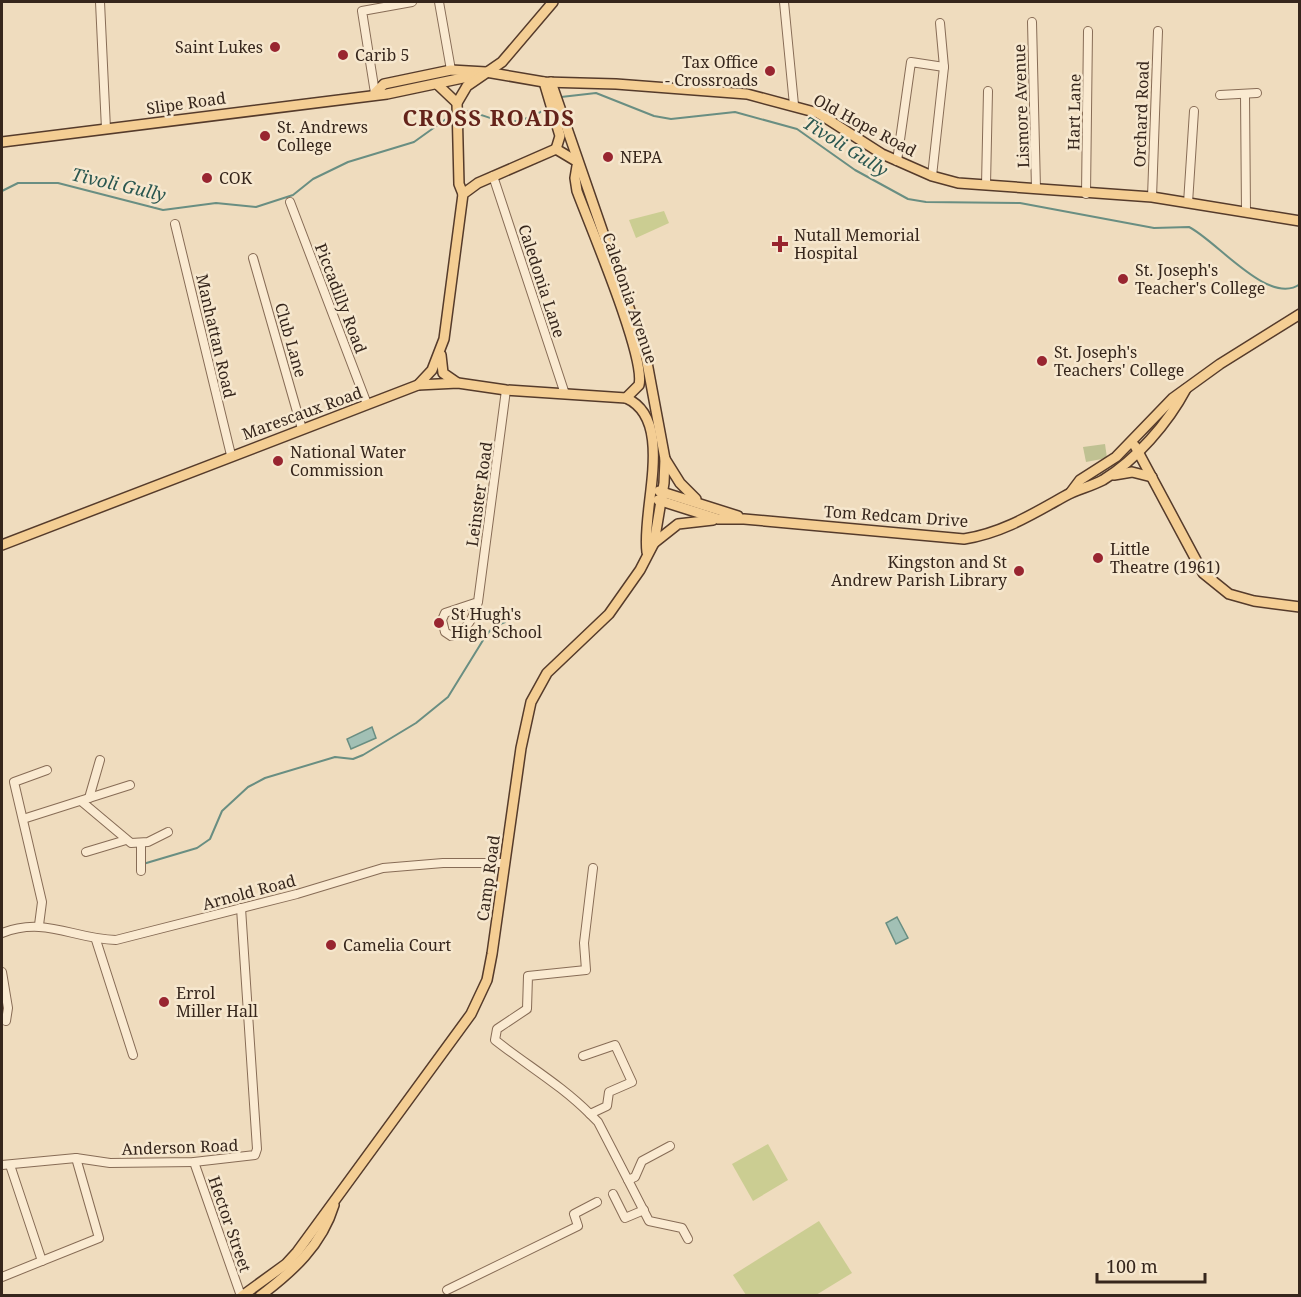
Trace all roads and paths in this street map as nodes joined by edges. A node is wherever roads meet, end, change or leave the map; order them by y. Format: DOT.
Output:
graph roads {
  1 [pos="100,2"];
  2 [pos="412,2"];
  3 [pos="439,2"];
  4 [pos="553,2"];
  5 [pos="784,2"];
  6 [pos="1032,22"];
  7 [pos="940,23"];
  8 [pos="1088,31"];
  9 [pos="1158,31"];
  10 [pos="944,67"];
  11 [pos="451,70"];
  12 [pos="486,72"];
  13 [pos="548,82"];
  14 [pos="438,85"];
  15 [pos="988,92"];
  16 [pos="375,93"];
  17 [pos="1257,93"];
  18 [pos="1245,94"];
  19 [pos="1220,95"];
  20 [pos="552,102"];
  21 [pos="794,105"];
  22 [pos="457,109"];
  23 [pos="1194,111"];
  24 [pos="106,129"];
  25 [pos="2,142"];
  26 [pos="556,149"];
  27 [pos="897,161"];
  28 [pos="578,164"];
  29 [pos="493,176"];
  30 [pos="932,176"];
  31 [pos="986,185"];
  32 [pos="1036,189"];
  33 [pos="463,194"];
  34 [pos="1086,194"];
  35 [pos="1152,197"];
  36 [pos="290,202"];
  37 [pos="1188,203"];
  38 [pos="1246,212"];
  39 [pos="1297,220"];
  40 [pos="175,224"];
  41 [pos="254,258"];
  42 [pos="1299,307"];
  43 [pos="1299,314"];
  44 [pos="1268,335"];
  45 [pos="441,354"];
  46 [pos="458,383"];
  47 [pos="418,385"];
  48 [pos="1186,389"];
  49 [pos="506,390"];
  50 [pos="565,394"];
  51 [pos="626,398"];
  52 [pos="367,404"];
  53 [pos="302,429"];
  54 [pos="1132,442"];
  55 [pos="1139,450"];
  56 [pos="231,455"];
  57 [pos="665,459"];
  58 [pos="1152,477"];
  59 [pos="1105,478"];
  60 [pos="1071,492"];
  61 [pos="650,494"];
  62 [pos="662,497"];
  63 [pos="700,503"];
  64 [pos="718,519"];
  65 [pos="744,519"];
  66 [pos="654,543"];
  67 [pos="2,545"];
  68 [pos="647,552"];
  69 [pos="478,602"];
  70 [pos="1299,607"];
  71 [pos="100,760"];
  72 [pos="46,770"];
  73 [pos="130,785"];
  74 [pos="85,799"];
  75 [pos="23,819"];
  76 [pos="168,832"];
  77 [pos="126,840"];
  78 [pos="141,843"];
  79 [pos="86,852"];
  80 [pos="505,863"];
  81 [pos="593,868"];
  82 [pos="141,871"];
  83 [pos="241,908"];
  84 [pos="39,925"];
  85 [pos="2,933"];
  86 [pos="96,939"];
  87 [pos="2,972"];
  88 [pos="6,1021"];
  89 [pos="133,1055"];
  90 [pos="584,1056"];
  91 [pos="590,1114"];
  92 [pos="670,1146"];
  93 [pos="76,1158"];
  94 [pos="194,1162"];
  95 [pos="6,1165"];
  96 [pos="628,1180"];
  97 [pos="614,1194"];
  98 [pos="597,1202"];
  99 [pos="334,1203"];
  100 [pos="644,1210"];
  101 [pos="688,1239"];
  102 [pos="42,1261"];
  103 [pos="2,1276"];
  104 [pos="447,1290"];
  105 [pos="242,1296"];
  106 [pos="260,1296"];
  1 -- 24 [label="street"];
  2 -- 16 [label="street"];
  3 -- 11 [label="street"];
  4 -- 12 [label="main road"];
  5 -- 21 [label="street"];
  6 -- 32 [label="street, Lismore Avenue"];
  7 -- 10 [label="street"];
  8 -- 34 [label="street, Hart Lane"];
  9 -- 35 [label="street, Orchard Road"];
  10 -- 27 [label="street"];
  10 -- 30 [label="street"];
  11 -- 12 [label="main road, Slipe Road"];
  11 -- 16 [label="main road, Slipe Road"];
  12 -- 13 [label="main road, Old Hope Road"];
  12 -- 14 [label="main road, Slipe Road"];
  12 -- 22 [label="main road"];
  13 -- 20 [label="main road"];
  13 -- 21 [label="main road, Old Hope Road"];
  14 -- 16 [label="main road, Slipe Road"];
  14 -- 22 [label="main road"];
  15 -- 31 [label="street"];
  16 -- 24 [label="main road, Slipe Road"];
  17 -- 18 [label="street"];
  18 -- 19 [label="street"];
  18 -- 38 [label="street"];
  20 -- 26 [label="main road"];
  20 -- 28 [label="main road, Caledonia Avenue"];
  21 -- 27 [label="main road, Old Hope Road"];
  22 -- 33 [label="main road"];
  23 -- 37 [label="street"];
  24 -- 25 [label="main road, Slipe Road"];
  26 -- 28 [label="main road"];
  26 -- 29 [label="main road"];
  27 -- 30 [label="main road, Old Hope Road"];
  28 -- 51 [label="main road, Caledonia Avenue"];
  28 -- 57 [label="main road, Caledonia Avenue"];
  29 -- 33 [label="main road"];
  29 -- 50 [label="street, Caledonia Lane"];
  30 -- 31 [label="main road, Old Hope Road"];
  31 -- 32 [label="main road, Old Hope Road"];
  32 -- 34 [label="main road, Old Hope Road"];
  33 -- 45 [label="main road"];
  34 -- 35 [label="main road, Old Hope Road"];
  35 -- 37 [label="main road, Old Hope Road"];
  36 -- 52 [label="street, Piccadilly Road"];
  37 -- 38 [label="main road, Old Hope Road"];
  38 -- 39 [label="main road, Old Hope Road"];
  40 -- 56 [label="street, Manhattan Road"];
  41 -- 53 [label="street, Club Lane"];
  42 -- 44 [label="main road, Tom Redcam Drive"];
  43 -- 44 [label="main road, Tom Redcam Drive"];
  44 -- 48 [label="main road, Tom Redcam Drive"];
  45 -- 46 [label="main road"];
  45 -- 47 [label="main road"];
  46 -- 47 [label="main road, Marescaux Road"];
  46 -- 49 [label="main road, Marescaux Road"];
  47 -- 52 [label="main road, Marescaux Road"];
  48 -- 54 [label="main road, Tom Redcam Drive"];
  48 -- 55 [label="main road, Tom Redcam Drive"];
  49 -- 50 [label="main road, Marescaux Road"];
  49 -- 69 [label="street, Leinster Road"];
  50 -- 51 [label="main road, Marescaux Road"];
  51 -- 61 [label="main road"];
  52 -- 53 [label="main road, Marescaux Road"];
  53 -- 56 [label="main road, Marescaux Road"];
  54 -- 55 [label="main road"];
  54 -- 60 [label="main road, Tom Redcam Drive"];
  55 -- 58 [label="main road"];
  55 -- 59 [label="main road, Tom Redcam Drive"];
  56 -- 67 [label="main road, Marescaux Road"];
  57 -- 62 [label="main road, Caledonia Avenue"];
  57 -- 63 [label="main road"];
  58 -- 59 [label="main road"];
  58 -- 70 [label="main road"];
  59 -- 60 [label="main road, Tom Redcam Drive"];
  60 -- 65 [label="main road, Tom Redcam Drive"];
  61 -- 62 [label="main road, Tom Redcam Drive"];
  61 -- 68 [label="main road, Camp Road"];
  62 -- 63 [label="main road, Tom Redcam Drive"];
  62 -- 64 [label="main road, Tom Redcam Drive"];
  62 -- 66 [label="main road, Camp Road"];
  63 -- 65 [label="main road, Tom Redcam Drive"];
  64 -- 65 [label="main road, Tom Redcam Drive"];
  64 -- 66 [label="main road"];
  66 -- 68 [label="main road, Camp Road"];
  68 -- 80 [label="main road, Camp Road"];
  69 -- 69 [label="street, Leinster Road"];
  71 -- 74 [label="street"];
  72 -- 75 [label="street"];
  73 -- 74 [label="street"];
  74 -- 75 [label="street"];
  74 -- 77 [label="street"];
  75 -- 84 [label="street"];
  76 -- 78 [label="street"];
  77 -- 78 [label="street"];
  77 -- 79 [label="street"];
  78 -- 82 [label="street"];
  80 -- 83 [label="street, Arnold Road"];
  80 -- 99 [label="main road, Camp Road"];
  81 -- 91 [label="street"];
  83 -- 86 [label="street, Arnold Road"];
  83 -- 94 [label="street, Anderson Road"];
  84 -- 85 [label="street, Arnold Road"];
  84 -- 86 [label="street, Arnold Road"];
  86 -- 89 [label="street"];
  87 -- 88 [label="street"];
  90 -- 91 [label="street"];
  91 -- 96 [label="street"];
  92 -- 96 [label="street"];
  93 -- 94 [label="street, Anderson Road"];
  93 -- 95 [label="street, Anderson Road"];
  93 -- 102 [label="street"];
  94 -- 105 [label="street, Hector Street"];
  95 -- 102 [label="street"];
  96 -- 100 [label="street"];
  97 -- 100 [label="street"];
  98 -- 104 [label="street"];
  99 -- 105 [label="main road, Camp Road"];
  99 -- 106 [label="main road, Camp Road"];
  100 -- 101 [label="street"];
  102 -- 103 [label="street"];
}
